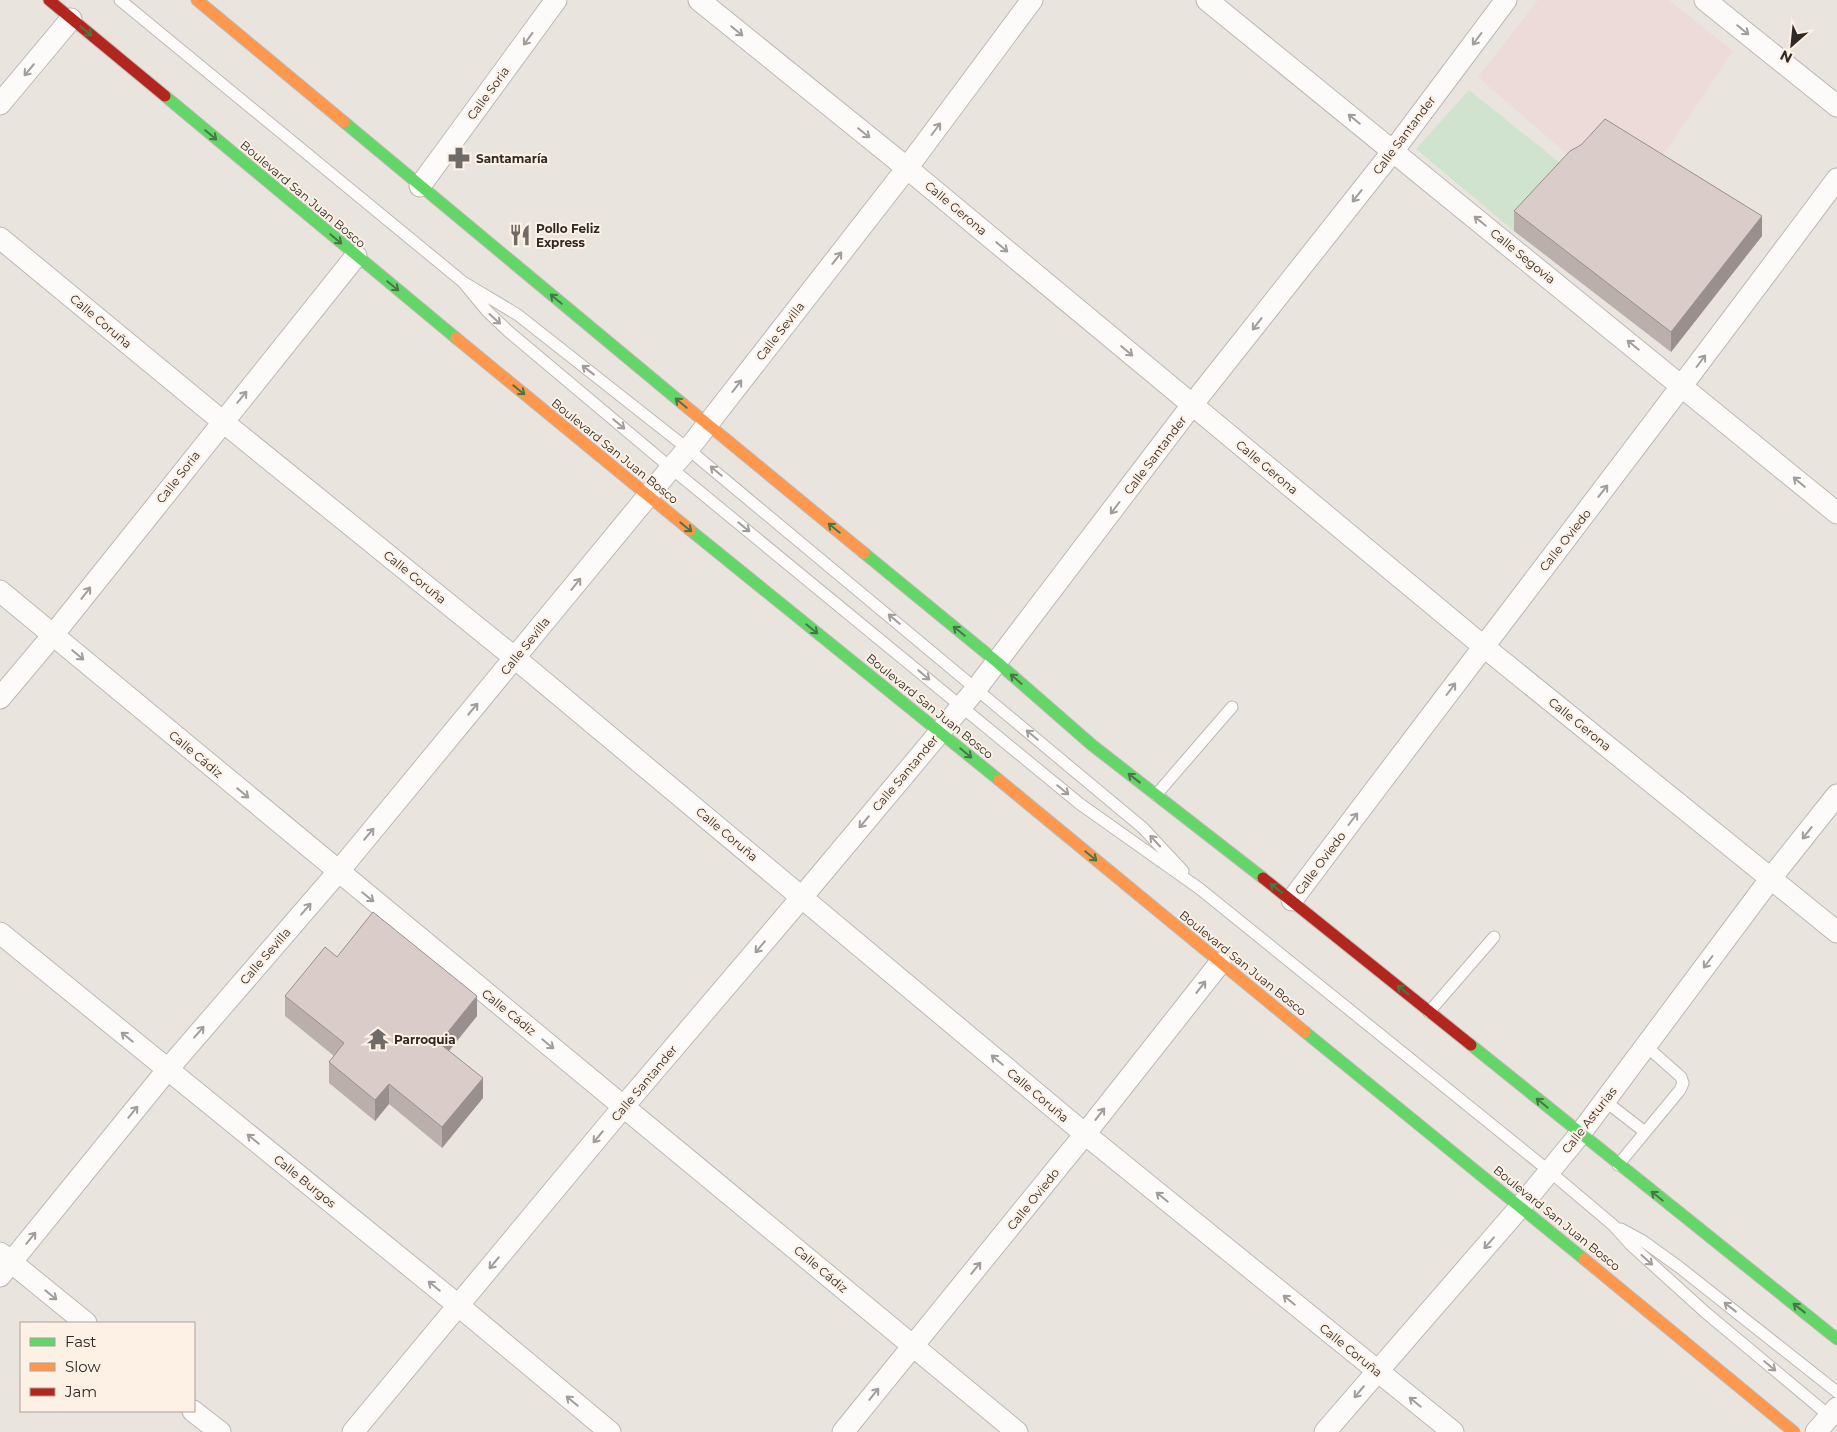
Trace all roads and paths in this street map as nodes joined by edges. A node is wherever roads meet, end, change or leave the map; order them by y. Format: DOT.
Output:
graph roads {
  1 [pos="49,0"];
  2 [pos="120,0"];
  3 [pos="197,0"];
  4 [pos="556,0"];
  5 [pos="699,0"];
  6 [pos="1032,0"];
  7 [pos="1207,0"];
  8 [pos="1506,0"];
  9 [pos="1705,0"];
  10 [pos="71,19"];
  11 [pos="0,104"];
  12 [pos="1837,106"];
  13 [pos="1394,150"];
  14 [pos="907,168"];
  15 [pos="1837,179"];
  16 [pos="420,186"];
  17 [pos="0,238"];
  18 [pos="356,256"];
  19 [pos="464,282"];
  20 [pos="1683,386"];
  21 [pos="1192,405"];
  22 [pos="222,422"];
  23 [pos="707,424"];
  24 [pos="688,449"];
  25 [pos="671,468"];
  26 [pos="648,496"];
  27 [pos="1837,513"];
  28 [pos="0,591"];
  29 [pos="53,634"];
  30 [pos="1483,646"];
  31 [pos="516,658"];
  32 [pos="997,662"];
  33 [pos="976,688"];
  34 [pos="0,698"];
  35 [pos="961,706"];
  36 [pos="1232,707"];
  37 [pos="940,731"];
  38 [pos="1156,795"];
  39 [pos="1837,795"];
  40 [pos="338,872"];
  41 [pos="1771,878"];
  42 [pos="1200,889"];
  43 [pos="802,897"];
  44 [pos="1292,900"];
  45 [pos="1837,932"];
  46 [pos="0,933"];
  47 [pos="1494,937"];
  48 [pos="1220,963"];
  49 [pos="1429,1012"];
  50 [pos="1646,1046"];
  51 [pos="168,1069"];
  52 [pos="1604,1101"];
  53 [pos="624,1106"];
  54 [pos="1645,1132"];
  55 [pos="1085,1134"];
  56 [pos="1580,1134"];
  57 [pos="1618,1165"];
  58 [pos="1549,1171"];
  59 [pos="1521,1206"];
  60 [pos="1613,1225"];
  61 [pos="4,1264"];
  62 [pos="459,1306"];
  63 [pos="85,1322"];
  64 [pos="1837,1339"];
  65 [pos="914,1346"];
  66 [pos="1376,1371"];
  67 [pos="1837,1392"];
  68 [pos="194,1412"];
  69 [pos="1835,1415"];
  70 [pos="220,1432"];
  71 [pos="353,1432"];
  72 [pos="610,1432"];
  73 [pos="843,1432"];
  74 [pos="1017,1432"];
  75 [pos="1325,1432"];
  76 [pos="1453,1432"];
  77 [pos="1794,1432"];
  78 [pos="1816,1432"];
  1 -- 10 [label="street, Boulevard San Juan Bosco"];
  2 -- 19 [label="lane"];
  3 -- 16 [label="street"];
  4 -- 16 [label="street, Calle Soria, one-way"];
  5 -- 14 [label="street, Calle Gerona, one-way"];
  14 -- 6 [label="street, Calle Sevilla, one-way"];
  13 -- 7 [label="street, Calle Segovia, one-way"];
  8 -- 13 [label="street, Calle Santander, one-way"];
  9 -- 12 [label="street, one-way"];
  10 -- 11 [label="street, one-way"];
  10 -- 18 [label="street, Boulevard San Juan Bosco, one-way"];
  20 -- 13 [label="street, Calle Segovia, one-way"];
  13 -- 21 [label="street, Calle Santander, one-way"];
  14 -- 21 [label="street, Calle Gerona, one-way"];
  23 -- 14 [label="street, Calle Sevilla, one-way"];
  20 -- 15 [label="street, Calle Oviedo, one-way"];
  23 -- 16 [label="street, one-way"];
  17 -- 22 [label="street, Calle Coruña"];
  22 -- 18 [label="street, Calle Soria, one-way"];
  18 -- 26 [label="street, Boulevard San Juan Bosco, one-way"];
  24 -- 19 [label="lane, one-way"];
  19 -- 25 [label="lane, one-way"];
  27 -- 20 [label="street, Calle Segovia, one-way"];
  30 -- 20 [label="street, Calle Oviedo, one-way"];
  21 -- 30 [label="street, Calle Gerona"];
  21 -- 32 [label="street, Calle Santander, one-way"];
  29 -- 22 [label="street, Calle Soria, one-way"];
  22 -- 31 [label="street, Calle Coruña"];
  23 -- 24 [label="street, Calle Sevilla"];
  32 -- 23 [label="street, one-way"];
  24 -- 25 [label="street, Calle Sevilla"];
  33 -- 24 [label="lane, one-way"];
  25 -- 26 [label="street, Calle Sevilla"];
  25 -- 35 [label="lane, one-way"];
  31 -- 26 [label="street, Calle Sevilla, one-way"];
  26 -- 37 [label="street, Boulevard San Juan Bosco, one-way"];
  28 -- 29 [label="street, Calle Cádiz"];
  29 -- 34 [label="street, Calle Soria"];
  29 -- 40 [label="street, Calle Cádiz, one-way"];
  30 -- 41 [label="street, Calle Gerona"];
  44 -- 30 [label="street, Calle Oviedo, one-way"];
  40 -- 31 [label="street, Calle Sevilla, one-way"];
  31 -- 43 [label="street, Calle Coruña"];
  32 -- 33 [label="street, Calle Santander"];
  38 -- 32 [label="street, one-way"];
  33 -- 35 [label="street, Calle Santander"];
  42 -- 33 [label="lane, one-way"];
  35 -- 37 [label="street, Calle Santander"];
  35 -- 42 [label="lane, one-way"];
  36 -- 38 [label="lane"];
  37 -- 43 [label="street, Calle Santander, one-way"];
  37 -- 48 [label="street, Boulevard San Juan Bosco, one-way"];
  44 -- 38 [label="street, one-way"];
  39 -- 41 [label="street, Calle Asturias, one-way"];
  51 -- 40 [label="street, Calle Sevilla, one-way"];
  40 -- 53 [label="street, Calle Cádiz, one-way"];
  41 -- 45 [label="street, Calle Gerona"];
  41 -- 50 [label="street, Calle Asturias, one-way"];
  42 -- 58 [label="lane"];
  43 -- 53 [label="street, Calle Santander, one-way"];
  55 -- 43 [label="street, Calle Coruña, one-way"];
  49 -- 44 [label="street, one-way"];
  51 -- 46 [label="street, Calle Burgos, one-way"];
  47 -- 49 [label="lane"];
  55 -- 48 [label="street, Calle Oviedo, one-way"];
  48 -- 59 [label="street, Boulevard San Juan Bosco"];
  56 -- 49 [label="street, one-way"];
  50 -- 52 [label="street, Calle Asturias"];
  50 -- 54 [label="lane"];
  61 -- 51 [label="street, Calle Sevilla, one-way"];
  62 -- 51 [label="street, Calle Burgos, one-way"];
  52 -- 54 [label="lane"];
  52 -- 56 [label="street, Calle Asturias"];
  53 -- 62 [label="street, Calle Santander, one-way"];
  53 -- 65 [label="street, Calle Cádiz"];
  54 -- 57 [label="lane"];
  65 -- 55 [label="street, Calle Oviedo, one-way"];
  66 -- 55 [label="street, Calle Coruña, one-way"];
  56 -- 57 [label="street"];
  56 -- 58 [label="street, Calle Asturias"];
  64 -- 57 [label="street, one-way"];
  58 -- 59 [label="street, Calle Asturias"];
  58 -- 60 [label="lane"];
  59 -- 66 [label="street, Calle Asturias, one-way"];
  59 -- 77 [label="street, Boulevard San Juan Bosco"];
  67 -- 60 [label="lane, one-way"];
  60 -- 69 [label="lane, one-way"];
  61 -- 63 [label="street, one-way"];
  62 -- 71 [label="street, Calle Santander"];
  72 -- 62 [label="street, Calle Burgos, one-way"];
  73 -- 65 [label="street, Calle Oviedo, one-way"];
  65 -- 74 [label="street, Calle Cádiz"];
  66 -- 75 [label="street, Calle Asturias, one-way"];
  76 -- 66 [label="street, Calle Coruña, one-way"];
  68 -- 70 [label="street"];
  69 -- 78 [label="street"];
}
